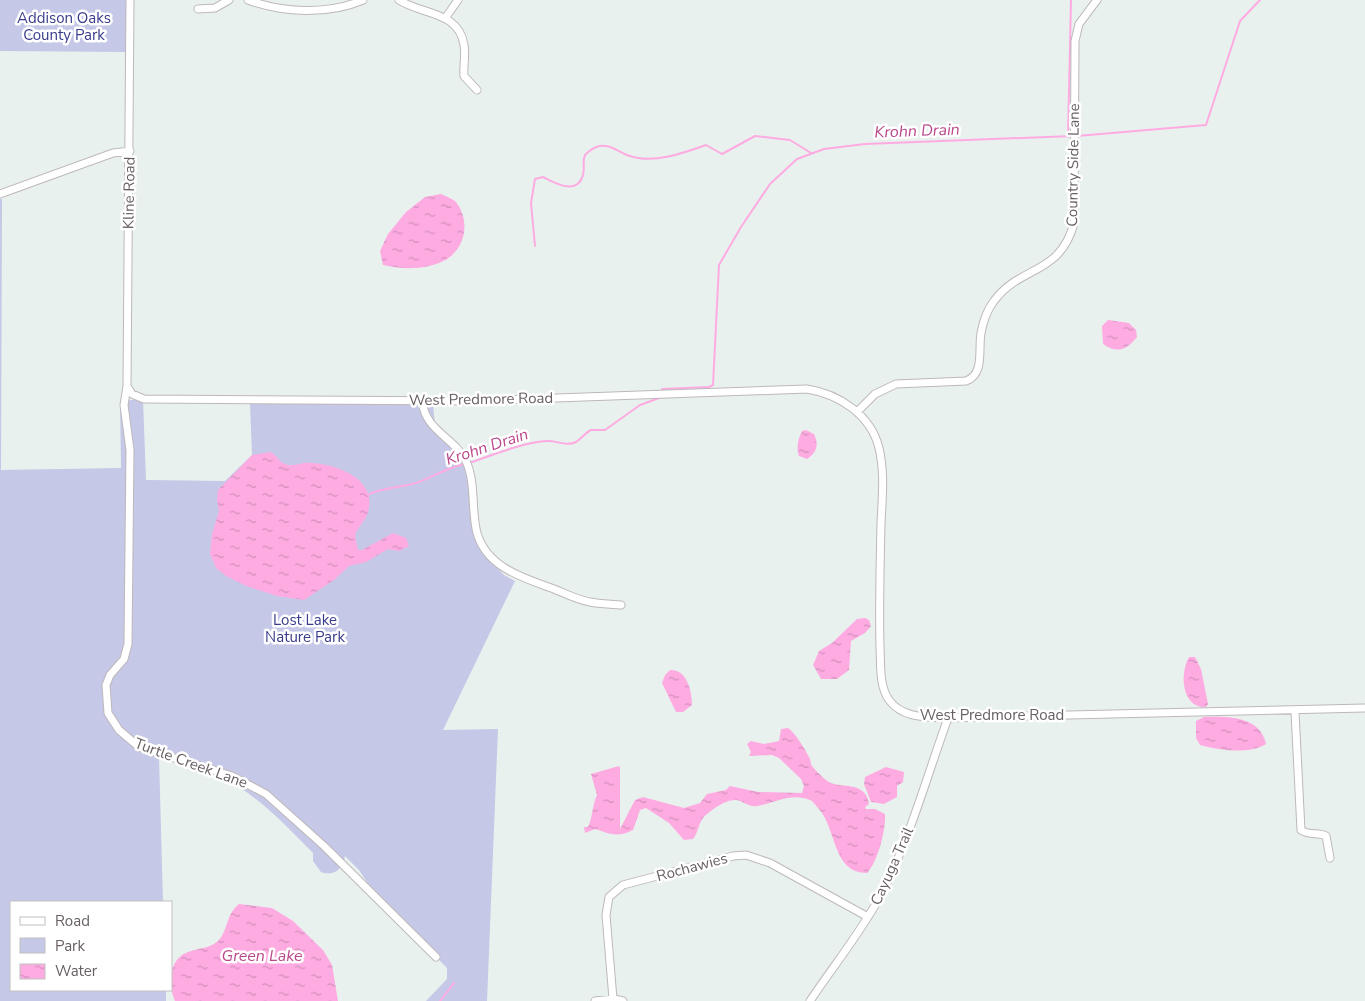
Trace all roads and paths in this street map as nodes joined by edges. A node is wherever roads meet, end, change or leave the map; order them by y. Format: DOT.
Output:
graph roads {
  1 [pos="130,0"];
  2 [pos="229,0"];
  3 [pos="248,0"];
  4 [pos="312,0"];
  5 [pos="363,0"];
  6 [pos="399,0"];
  7 [pos="458,0"];
  8 [pos="1097,0"];
  9 [pos="198,9"];
  10 [pos="312,10"];
  11 [pos="446,17"];
  12 [pos="477,90"];
  13 [pos="130,151"];
  14 [pos="0,194"];
  15 [pos="127,386"];
  16 [pos="422,401"];
  17 [pos="857,412"];
  18 [pos="621,605"];
  19 [pos="1365,708"];
  20 [pos="1295,712"];
  21 [pos="948,718"];
  22 [pos="1330,858"];
  23 [pos="868,917"];
  24 [pos="436,956"];
  25 [pos="613,999"];
  26 [pos="595,1001"];
  27 [pos="623,1001"];
  28 [pos="810,1001"];
  1 -- 13 [label="street, Kline Road"];
  2 -- 9 [label="street"];
  3 -- 10 [label="street"];
  4 -- 10 [label="street"];
  5 -- 10 [label="street"];
  6 -- 11 [label="street"];
  7 -- 11 [label="street"];
  8 -- 17 [label="street, Country Side Lane"];
  11 -- 12 [label="street"];
  13 -- 14 [label="street"];
  13 -- 15 [label="street, Kline Road"];
  15 -- 16 [label="street, West Predmore Road"];
  15 -- 24 [label="street, Turtle Creek Lane"];
  16 -- 17 [label="street, West Predmore Road"];
  16 -- 18 [label="street"];
  17 -- 21 [label="street, West Predmore Road"];
  19 -- 20 [label="street, West Predmore Road"];
  20 -- 21 [label="street, West Predmore Road"];
  20 -- 22 [label="street"];
  21 -- 23 [label="street, Cayuga Trail"];
  23 -- 25 [label="street, Rochawies"];
  23 -- 28 [label="street, Cayuga Trail"];
  25 -- 26 [label="street"];
  25 -- 27 [label="street"];
}
